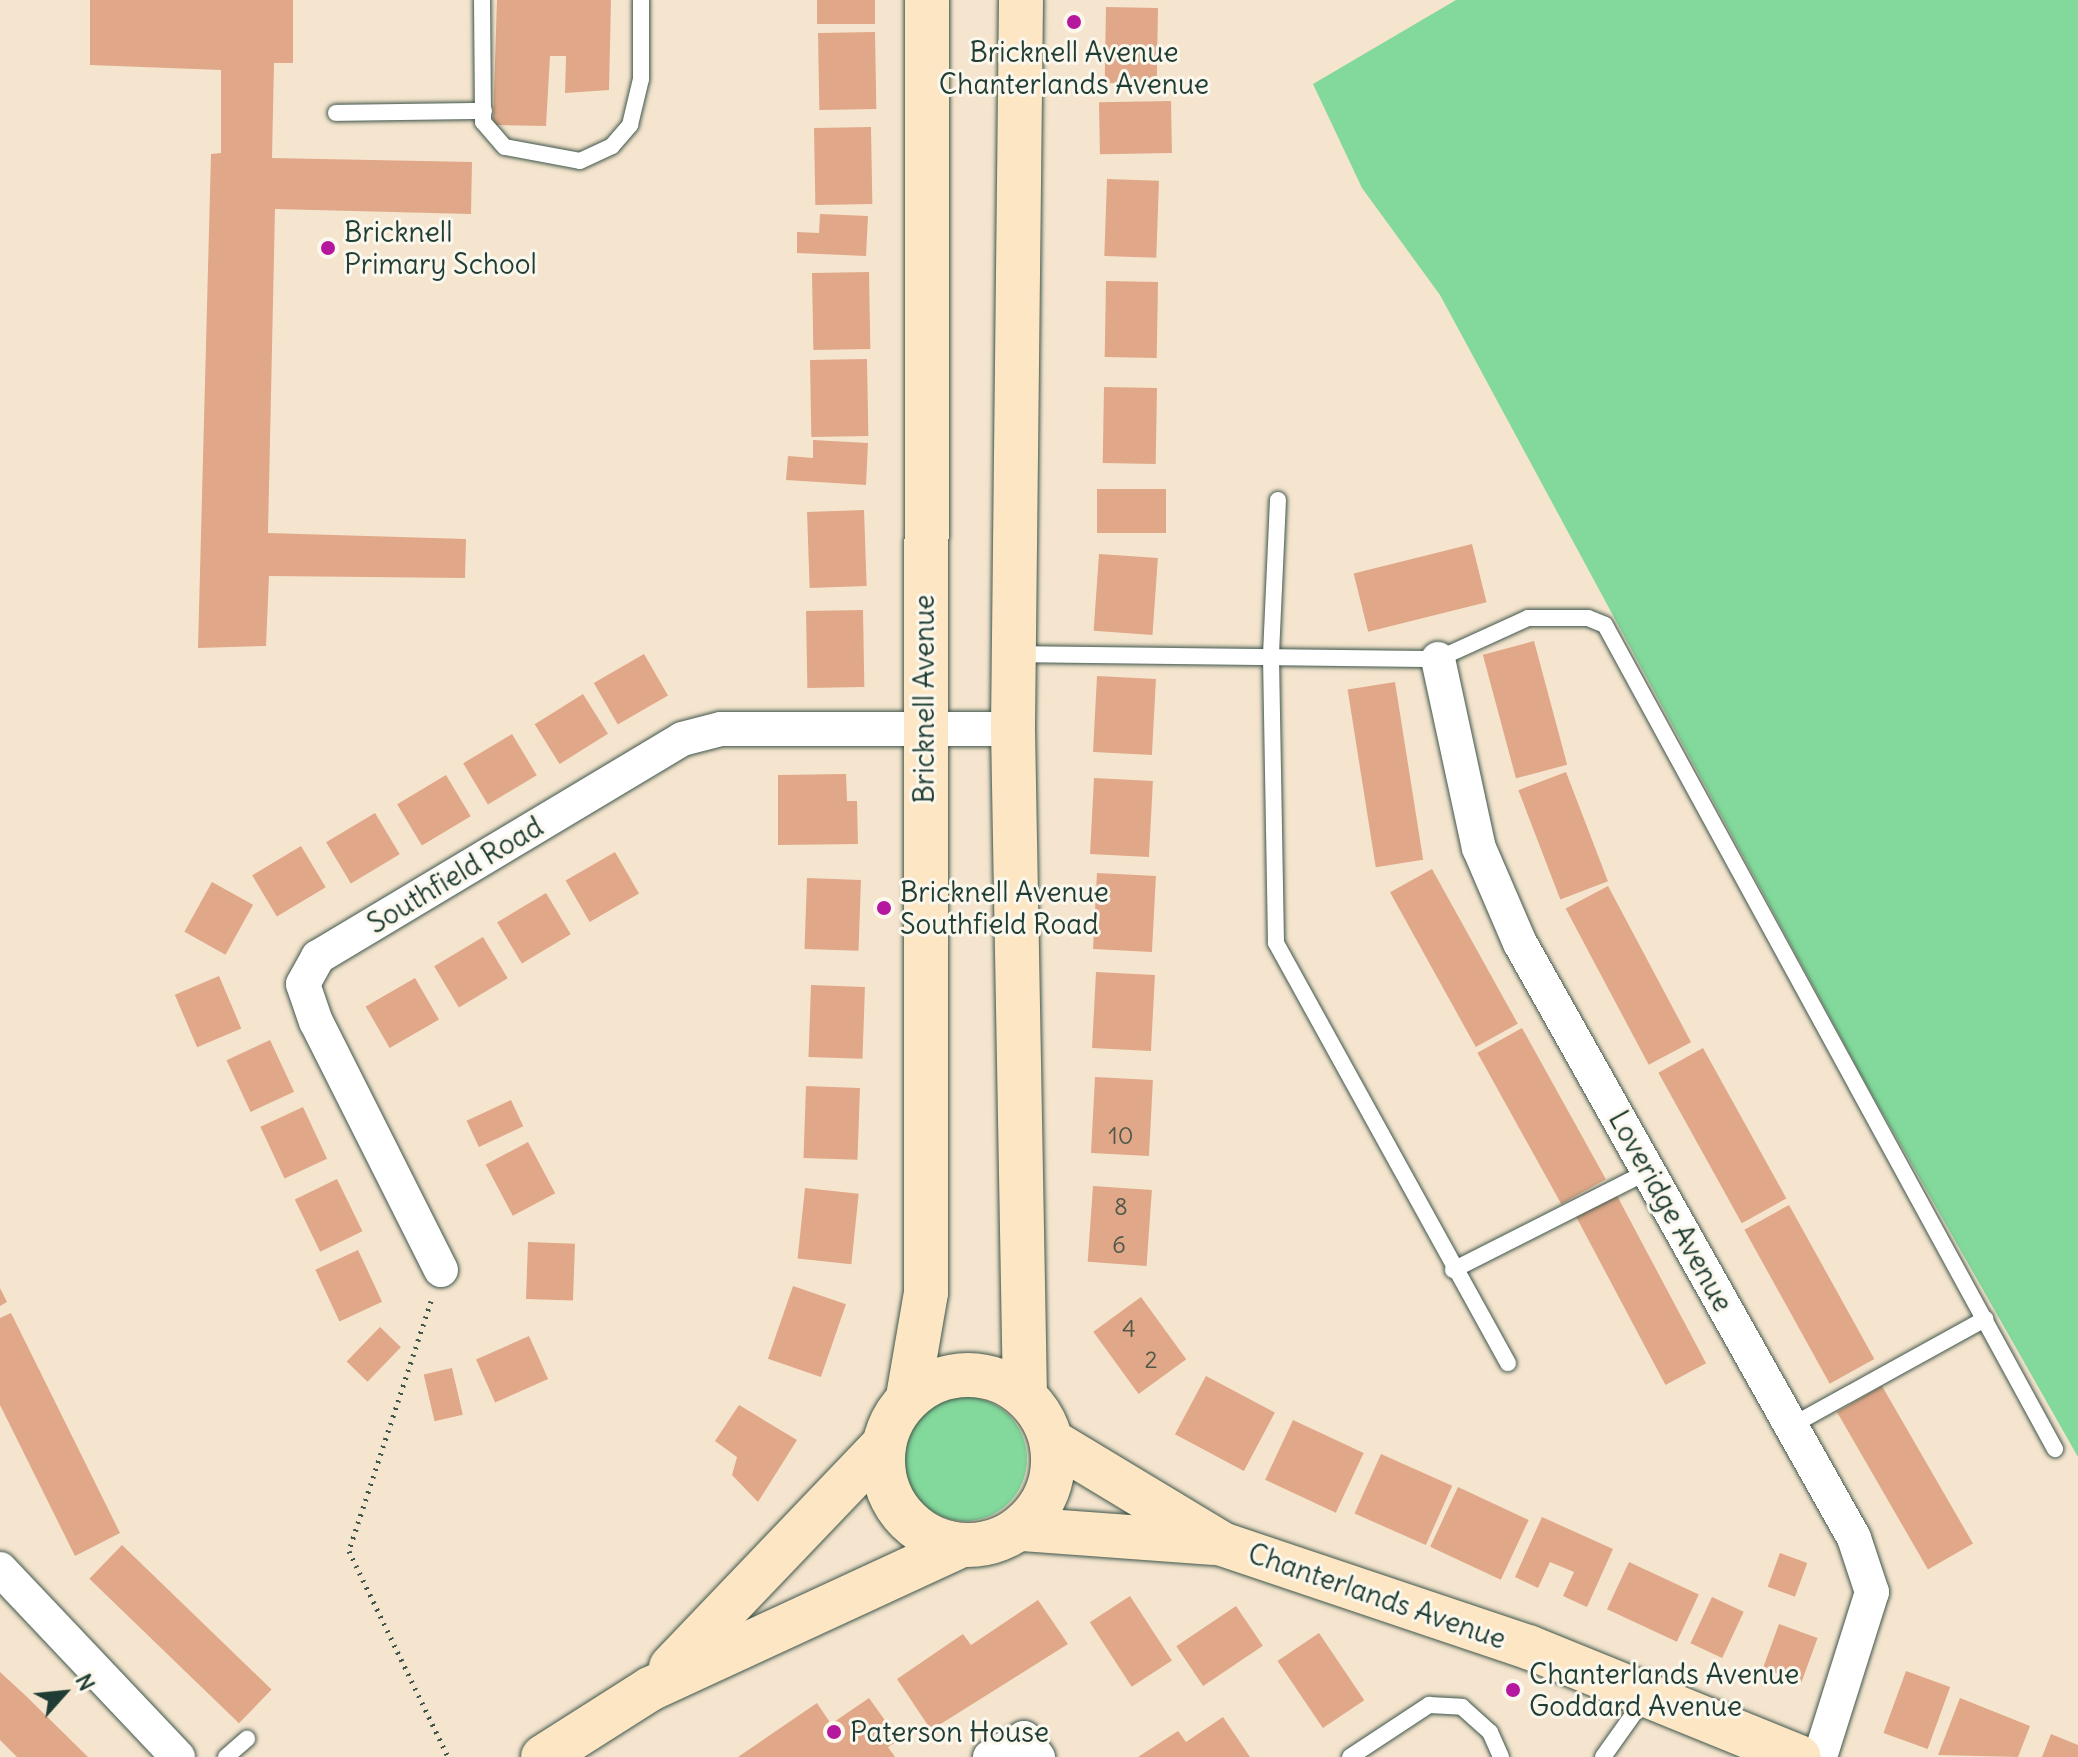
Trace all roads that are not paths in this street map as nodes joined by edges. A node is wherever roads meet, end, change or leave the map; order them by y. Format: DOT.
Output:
graph roads {
  1 [pos="482,0"];
  2 [pos="641,0"];
  3 [pos="927,0"];
  4 [pos="1021,0"];
  5 [pos="484,111"];
  6 [pos="336,113"];
  7 [pos="1278,500"];
  8 [pos="1014,654"];
  9 [pos="1271,657"];
  10 [pos="1438,659"];
  11 [pos="924,728"];
  12 [pos="1013,729"];
  13 [pos="1649,1171"];
  14 [pos="441,1270"];
  15 [pos="1453,1270"];
  16 [pos="1985,1319"];
  17 [pos="1508,1363"];
  18 [pos="1025,1395"];
  19 [pos="908,1397"];
  20 [pos="1791,1426"];
  21 [pos="1053,1442"];
  22 [pos="882,1446"];
  23 [pos="2055,1449"];
  24 [pos="1021,1529"];
  25 [pos="1222,1544"];
  26 [pos="959,1546"];
  27 [pos="0,1569"];
  28 [pos="650,1689"];
  29 [pos="1646,1697"];
  30 [pos="247,1739"];
  31 [pos="178,1757"];
  32 [pos="226,1757"];
  33 [pos="543,1757"];
  34 [pos="990,1757"];
  35 [pos="1038,1757"];
  36 [pos="1350,1757"];
  37 [pos="1501,1757"];
  38 [pos="1603,1757"];
  39 [pos="1799,1757"];
  40 [pos="1820,1757"];
  1 -- 5 [label="lane"];
  2 -- 5 [label="lane"];
  3 -- 11 [label="street, Bricknell Avenue"];
  4 -- 8 [label="street"];
  5 -- 6 [label="lane"];
  7 -- 9 [label="lane"];
  8 -- 9 [label="lane"];
  8 -- 12 [label="street"];
  9 -- 10 [label="lane"];
  9 -- 15 [label="lane"];
  10 -- 13 [label="street, Loveridge Avenue"];
  10 -- 16 [label="lane"];
  11 -- 12 [label="street, Southfield Road"];
  11 -- 14 [label="street, Southfield Road"];
  11 -- 19 [label="street, Bricknell Avenue"];
  12 -- 18 [label="street"];
  13 -- 15 [label="lane"];
  13 -- 20 [label="street, Loveridge Avenue"];
  15 -- 17 [label="lane"];
  16 -- 20 [label="lane"];
  16 -- 23 [label="lane"];
  18 -- 19 [label="street"];
  18 -- 21 [label="street"];
  19 -- 22 [label="street"];
  20 -- 40 [label="street, Loveridge Avenue"];
  21 -- 24 [label="street"];
  21 -- 25 [label="street, Chanterlands Avenue"];
  22 -- 26 [label="street"];
  22 -- 28 [label="street"];
  24 -- 25 [label="street, Chanterlands Avenue"];
  24 -- 26 [label="street"];
  25 -- 29 [label="street, Chanterlands Avenue"];
  26 -- 28 [label="street"];
  27 -- 31 [label="street"];
  28 -- 33 [label="street"];
  29 -- 38 [label="lane"];
  29 -- 39 [label="street, Chanterlands Avenue"];
  30 -- 32 [label="lane"];
  34 -- 35 [label="street"];
  36 -- 37 [label="lane"];
}
